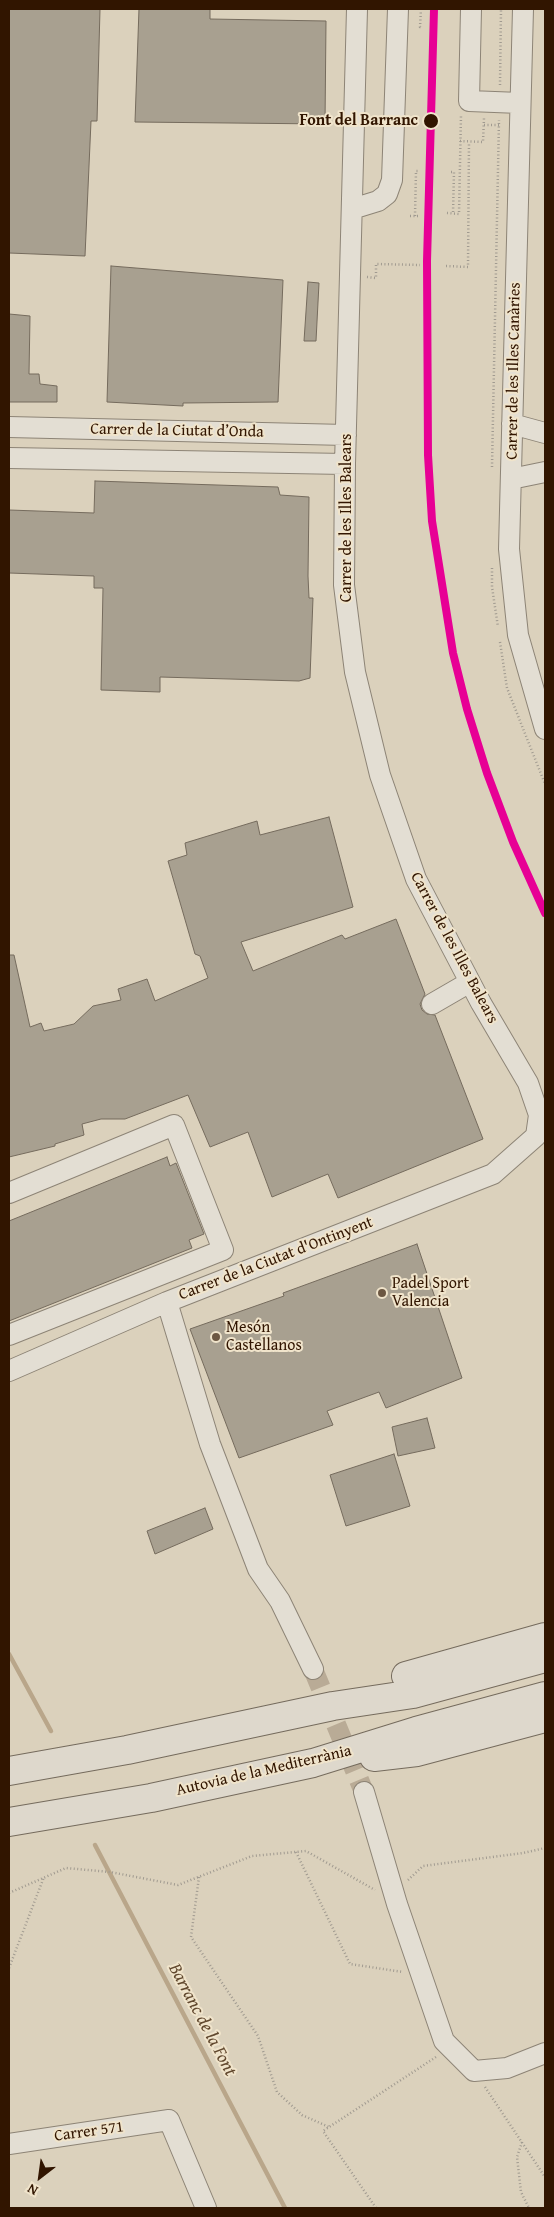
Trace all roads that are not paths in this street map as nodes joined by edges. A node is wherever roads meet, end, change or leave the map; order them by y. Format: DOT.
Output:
graph roads {
  1 [pos="357,9"];
  2 [pos="398,9"];
  3 [pos="472,9"];
  4 [pos="523,9"];
  5 [pos="520,103"];
  6 [pos="352,210"];
  7 [pos="512,424"];
  8 [pos="9,427"];
  9 [pos="545,433"];
  10 [pos="346,435"];
  11 [pos="9,458"];
  12 [pos="345,464"];
  13 [pos="545,472"];
  14 [pos="511,479"];
  15 [pos="545,729"];
  16 [pos="470,982"];
  17 [pos="432,1004"];
  18 [pos="536,1136"];
  19 [pos="9,1193"];
  20 [pos="167,1302"];
  21 [pos="9,1335"];
  22 [pos="9,1371"];
  23 [pos="545,1637"];
  24 [pos="545,1658"];
  25 [pos="312,1669"];
  26 [pos="545,1696"];
  27 [pos="333,1706"];
  28 [pos="545,1718"];
  29 [pos="313,1763"];
  30 [pos="9,1771"];
  31 [pos="364,1792"];
  32 [pos="15,1821"];
  33 [pos="545,2053"];
  34 [pos="9,2144"];
  35 [pos="206,2208"];
  1 -- 6 [label="street, Carrer de les Illes Balears"];
  2 -- 6 [label="street"];
  3 -- 5 [label="street"];
  4 -- 5 [label="street, Carrer de les Illes Canàries"];
  5 -- 7 [label="street, Carrer de les Illes Canàries"];
  6 -- 10 [label="street, Carrer de les Illes Balears"];
  7 -- 9 [label="street"];
  7 -- 14 [label="street, Carrer de les Illes Canàries"];
  8 -- 10 [label="street, Carrer de la Ciutat d’Onda"];
  10 -- 12 [label="street, Carrer de les Illes Balears"];
  11 -- 12 [label="street, Carrer de la Ciutat d’Onda"];
  12 -- 16 [label="street, Carrer de les Illes Balears"];
  13 -- 14 [label="street"];
  14 -- 15 [label="street, Carrer de les Illes Canàries"];
  16 -- 17 [label="street"];
  16 -- 18 [label="street, Carrer de les Illes Balears"];
  18 -- 20 [label="street, Carrer de la Ciutat d'Ontinyent"];
  19 -- 21 [label="street"];
  20 -- 22 [label="street, Carrer de la Ciutat d'Ontinyent"];
  20 -- 25 [label="street"];
  23 -- 27 [label="highway"];
  24 -- 27 [label="highway"];
  26 -- 29 [label="highway, Autovia de la Mediterrània"];
  27 -- 30 [label="highway"];
  28 -- 29 [label="highway"];
  29 -- 32 [label="highway, Autovia de la Mediterrània"];
  31 -- 33 [label="street"];
  34 -- 35 [label="street, Carrer 571"];
}
